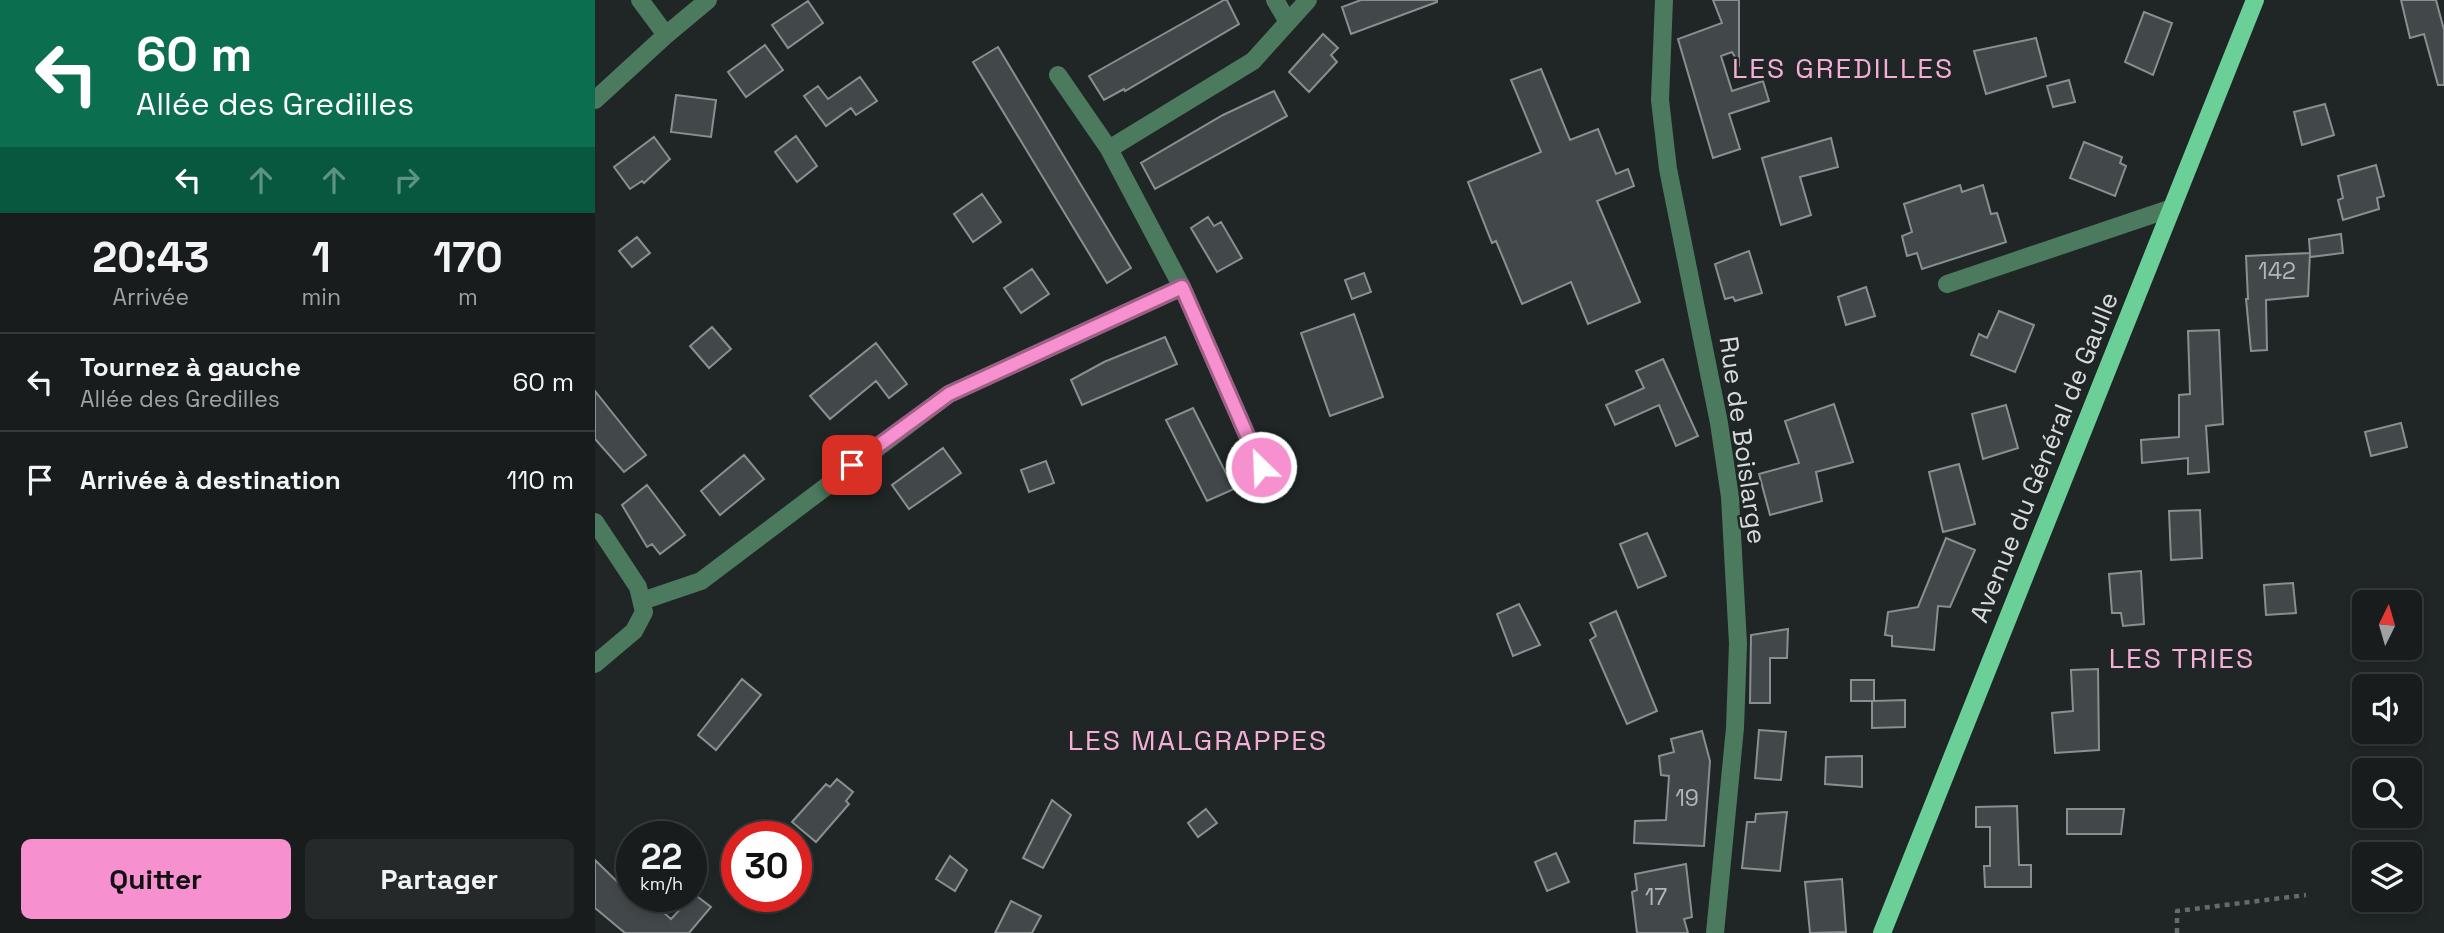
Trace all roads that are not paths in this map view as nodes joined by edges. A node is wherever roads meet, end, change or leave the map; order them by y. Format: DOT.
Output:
graph roads {
  1 [pos="640,0"];
  2 [pos="708,0"];
  3 [pos="1275,0"];
  4 [pos="1308,0"];
  5 [pos="1664,0"];
  6 [pos="2255,0"];
  7 [pos="1289,22"];
  8 [pos="666,35"];
  9 [pos="1058,75"];
  10 [pos="595,100"];
  11 [pos="1109,149"];
  12 [pos="2172,208"];
  13 [pos="1948,284"];
  14 [pos="1182,287"];
  15 [pos="1261,467"];
  16 [pos="595,522"];
  17 [pos="642,601"];
  18 [pos="595,664"];
  19 [pos="1715,933"];
  20 [pos="1882,933"];
  1 -- 8 [label="street"];
  2 -- 8 [label="street"];
  3 -- 7 [label="street"];
  4 -- 7 [label="street"];
  5 -- 19 [label="street, Rue de Boislarge"];
  6 -- 12 [label="main road, Avenue du Général de Gaulle"];
  7 -- 11 [label="street"];
  8 -- 10 [label="street"];
  9 -- 11 [label="street"];
  11 -- 14 [label="street"];
  12 -- 13 [label="street"];
  12 -- 20 [label="main road, Avenue du Général de Gaulle"];
  14 -- 15 [label="street"];
  14 -- 17 [label="street"];
  16 -- 17 [label="street"];
  17 -- 18 [label="street"];
}
